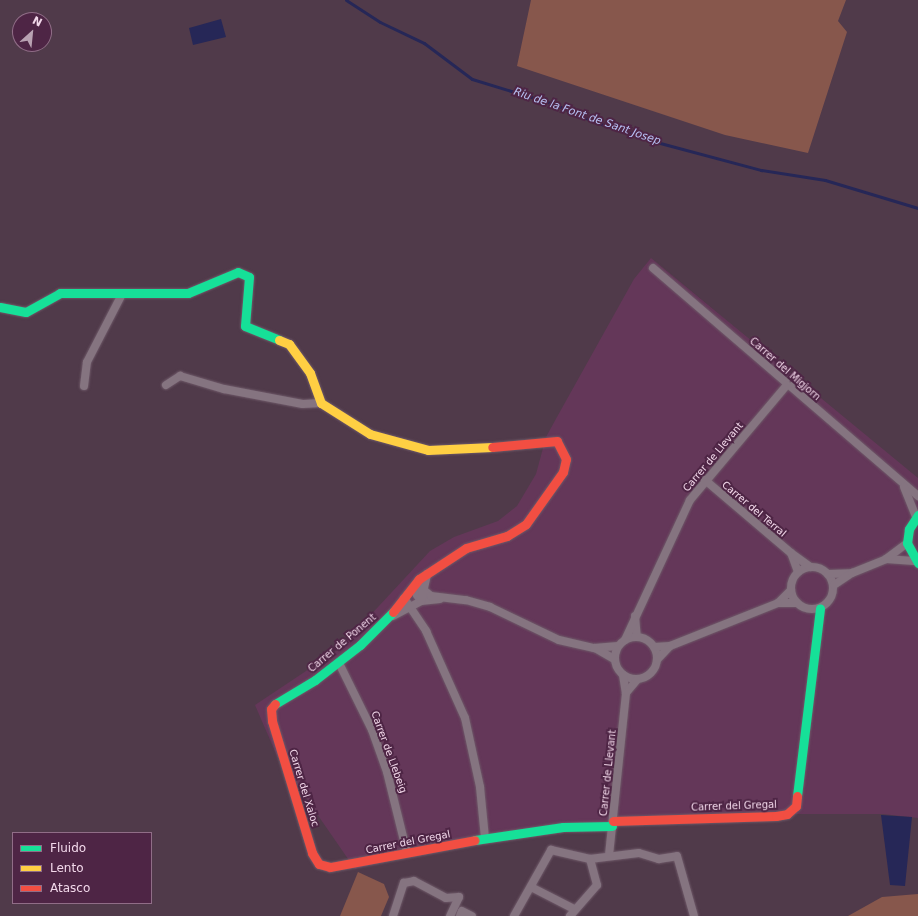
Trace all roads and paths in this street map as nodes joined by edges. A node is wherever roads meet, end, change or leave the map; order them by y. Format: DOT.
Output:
graph roads {
  1 [pos="652,268"];
  2 [pos="121,296"];
  3 [pos="0,308"];
  4 [pos="166,385"];
  5 [pos="787,385"];
  6 [pos="84,386"];
  7 [pos="321,403"];
  8 [pos="705,480"];
  9 [pos="904,486"];
  10 [pos="918,496"];
  11 [pos="917,516"];
  12 [pos="907,543"];
  13 [pos="791,553"];
  14 [pos="886,559"];
  15 [pos="916,562"];
  16 [pos="810,567"];
  17 [pos="798,572"];
  18 [pos="852,573"];
  19 [pos="428,574"];
  20 [pos="828,574"];
  21 [pos="419,579"];
  22 [pos="834,585"];
  23 [pos="791,590"];
  24 [pos="405,596"];
  25 [pos="423,596"];
  26 [pos="778,603"];
  27 [pos="797,603"];
  28 [pos="411,605"];
  29 [pos="820,608"];
  30 [pos="810,610"];
  31 [pos="635,615"];
  32 [pos="387,620"];
  33 [pos="817,630"];
  34 [pos="638,637"];
  35 [pos="625,640"];
  36 [pos="618,646"];
  37 [pos="670,646"];
  38 [pos="654,647"];
  39 [pos="594,648"];
  40 [pos="614,659"];
  41 [pos="657,660"];
  42 [pos="339,663"];
  43 [pos="623,675"];
  44 [pos="637,680"];
  45 [pos="626,693"];
  46 [pos="271,709"];
  47 [pos="612,823"];
  48 [pos="485,838"];
  49 [pos="407,853"];
  50 [pos="609,855"];
  51 [pos="590,859"];
  52 [pos="326,866"];
  53 [pos="531,887"];
  54 [pos="572,912"];
  55 [pos="393,916"];
  56 [pos="450,916"];
  57 [pos="460,916"];
  58 [pos="472,916"];
  59 [pos="514,916"];
  60 [pos="694,916"];
  1 -- 5 [label="street, Carrer del Migjorn"];
  2 -- 3 [label="street"];
  2 -- 6 [label="street"];
  2 -- 7 [label="street"];
  4 -- 7 [label="street"];
  5 -- 8 [label="street, Carrer de Llevant"];
  5 -- 9 [label="street, Carrer del Migjorn"];
  7 -- 19 [label="street, Carrer de Ponent"];
  8 -- 13 [label="street, Carrer del Terral"];
  8 -- 31 [label="street, Carrer de Llevant"];
  9 -- 10 [label="street, Carrer del Migjorn"];
  9 -- 11 [label="street, Carrer del Migjorn"];
  11 -- 12 [label="street"];
  12 -- 14 [label="street"];
  12 -- 15 [label="street"];
  13 -- 16 [label="street, Carrer del Terral"];
  13 -- 17 [label="street, Carrer del Terral"];
  14 -- 15 [label="street"];
  14 -- 18 [label="street"];
  16 -- 17 [label="street"];
  16 -- 20 [label="street"];
  17 -- 23 [label="street"];
  18 -- 20 [label="street"];
  18 -- 22 [label="street"];
  19 -- 21 [label="street, Carrer de Ponent"];
  19 -- 25 [label="street"];
  20 -- 22 [label="street"];
  21 -- 24 [label="street, Carrer de Ponent"];
  21 -- 25 [label="street"];
  22 -- 29 [label="street"];
  23 -- 26 [label="street"];
  23 -- 27 [label="street"];
  24 -- 25 [label="street"];
  24 -- 28 [label="street"];
  24 -- 32 [label="street, Carrer de Ponent"];
  25 -- 28 [label="street, Carrer de Ponent"];
  25 -- 39 [label="street"];
  26 -- 27 [label="street"];
  26 -- 37 [label="street"];
  27 -- 30 [label="street"];
  28 -- 32 [label="street, Carrer de Ponent"];
  28 -- 48 [label="street"];
  29 -- 30 [label="street"];
  29 -- 33 [label="street, Carrer del Gregal"];
  30 -- 33 [label="street, Carrer del Gregal"];
  31 -- 34 [label="street"];
  31 -- 35 [label="street, Carrer de Llevant"];
  32 -- 42 [label="street, Carrer de Ponent"];
  33 -- 47 [label="street, Carrer del Gregal"];
  34 -- 35 [label="street"];
  34 -- 38 [label="street"];
  35 -- 36 [label="street"];
  36 -- 39 [label="street"];
  36 -- 40 [label="street"];
  37 -- 38 [label="street"];
  37 -- 41 [label="street"];
  38 -- 41 [label="street"];
  39 -- 40 [label="street"];
  40 -- 43 [label="street"];
  41 -- 44 [label="street"];
  42 -- 46 [label="street, Carrer de Ponent"];
  42 -- 49 [label="street, Carrer de Llebeig"];
  43 -- 44 [label="street"];
  43 -- 45 [label="street, Carrer de Llevant"];
  44 -- 45 [label="street"];
  45 -- 47 [label="street, Carrer de Llevant"];
  46 -- 52 [label="street, Carrer del Xaloc"];
  47 -- 48 [label="street, Carrer del Gregal"];
  47 -- 50 [label="street, Carrer de Llevant"];
  48 -- 49 [label="street, Carrer del Gregal"];
  49 -- 52 [label="street, Carrer del Gregal"];
  50 -- 51 [label="street"];
  50 -- 60 [label="street"];
  51 -- 53 [label="street"];
  51 -- 54 [label="street"];
  53 -- 54 [label="street"];
  53 -- 59 [label="street"];
  55 -- 56 [label="street"];
  57 -- 58 [label="street"];
}
